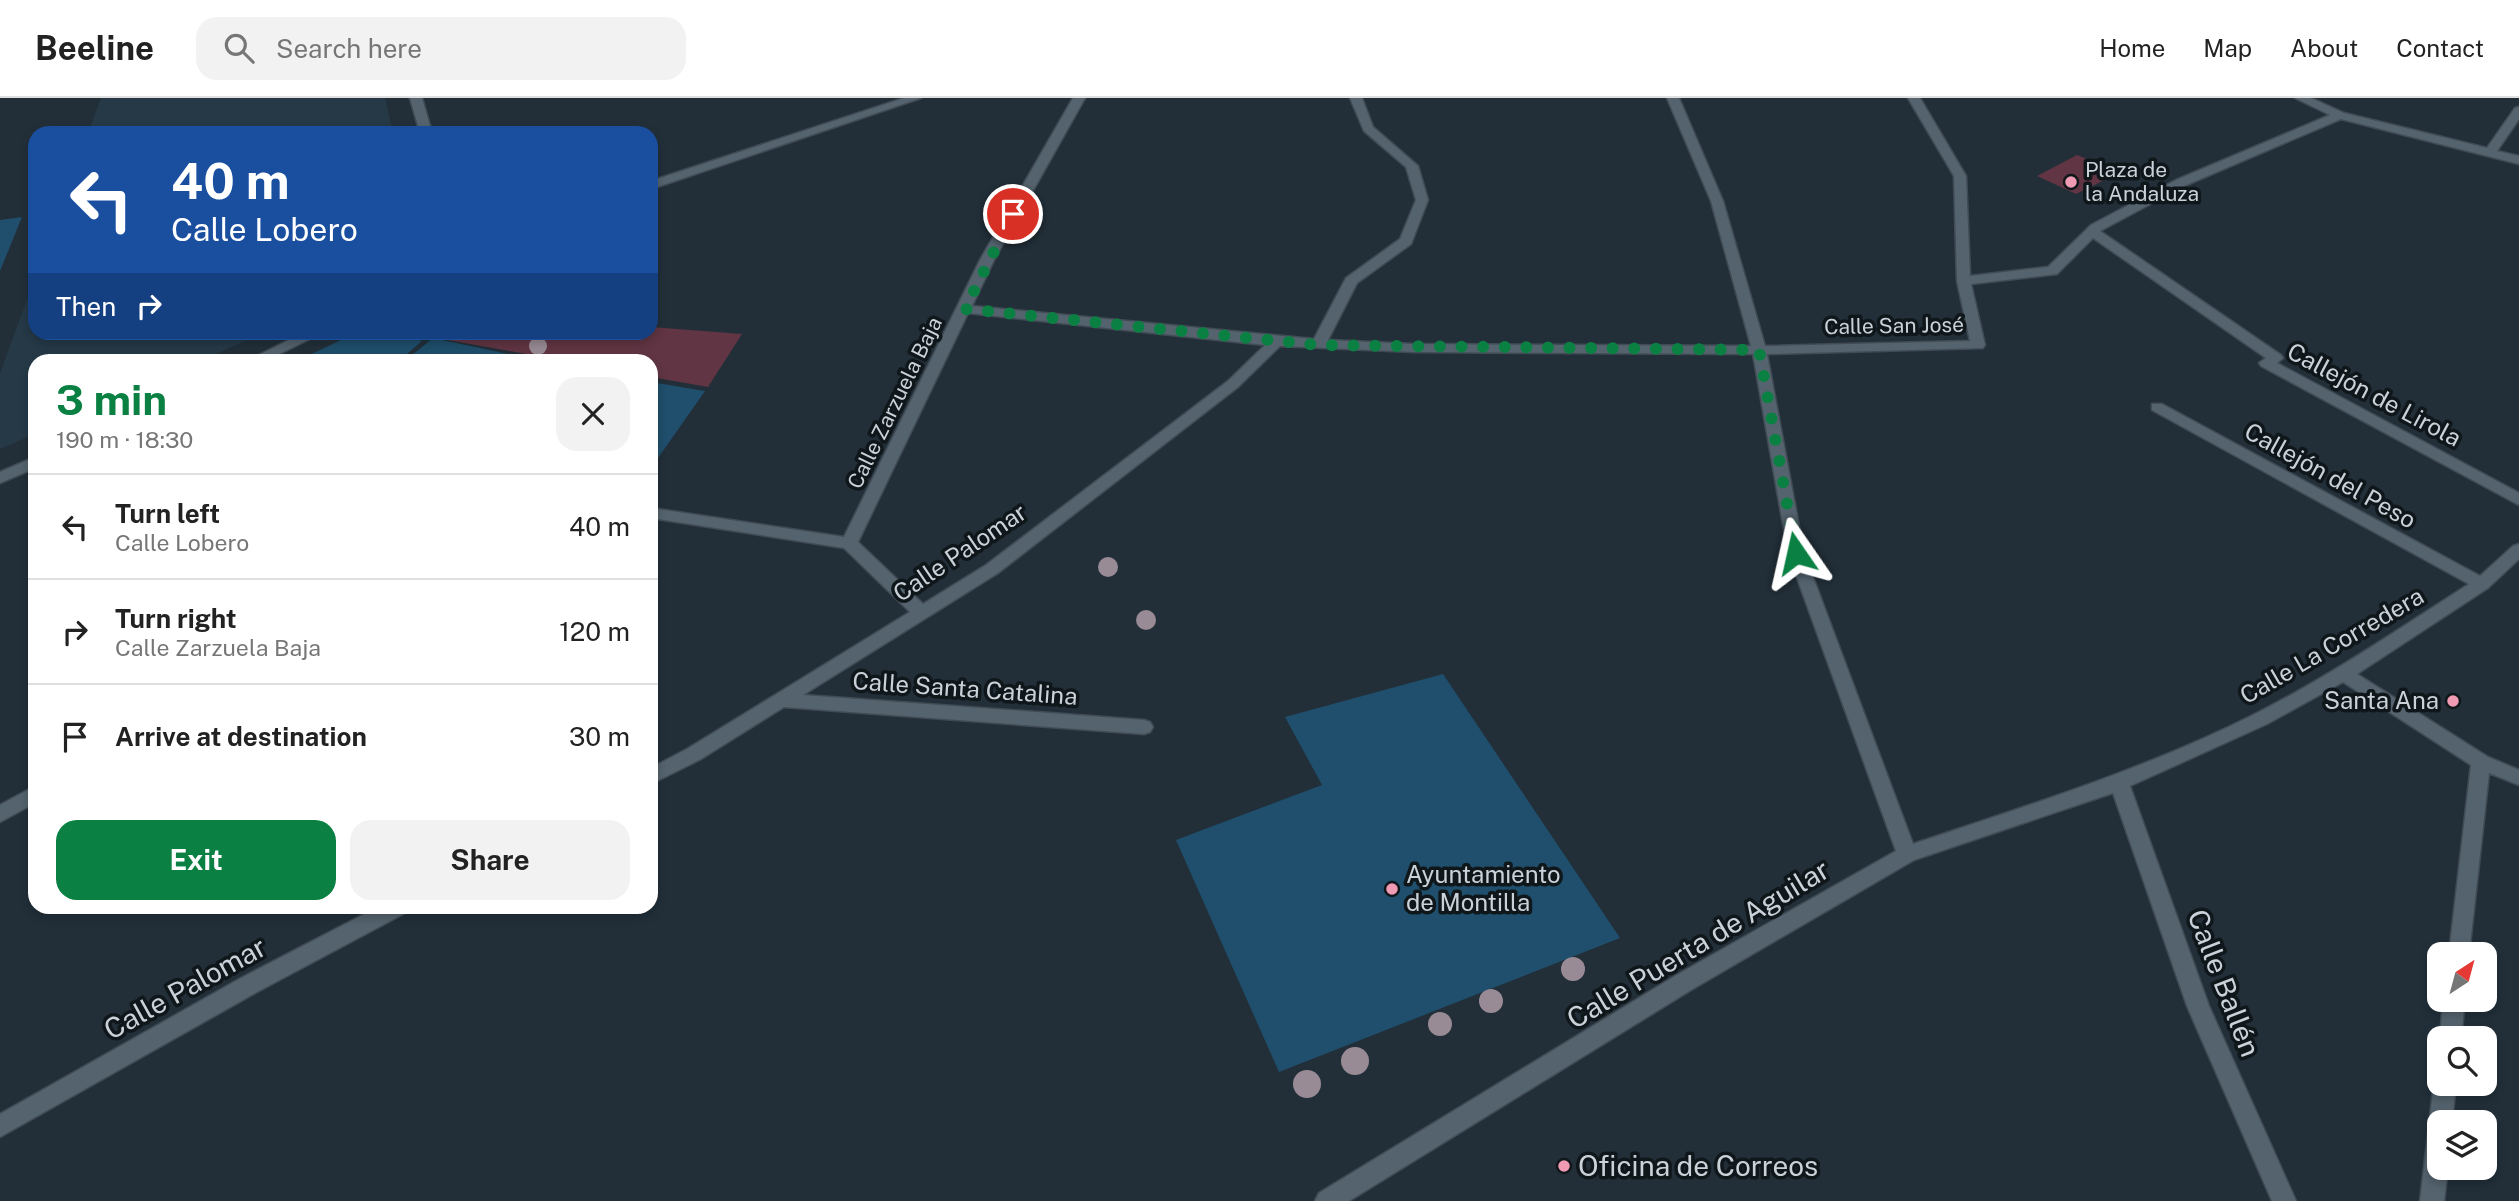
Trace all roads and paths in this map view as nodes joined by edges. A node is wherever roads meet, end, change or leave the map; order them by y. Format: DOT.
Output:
graph roads {
  1 [pos="416,98"];
  2 [pos="915,98"];
  3 [pos="1079,98"];
  4 [pos="1356,98"];
  5 [pos="1673,98"];
  6 [pos="1914,98"];
  7 [pos="2301,98"];
  8 [pos="2519,110"];
  9 [pos="2340,115"];
  10 [pos="424,126"];
  11 [pos="2490,153"];
  12 [pos="2519,160"];
  13 [pos="658,183"];
  14 [pos="2092,232"];
  15 [pos="1964,281"];
  16 [pos="965,309"];
  17 [pos="300,340"];
  18 [pos="1276,342"];
  19 [pos="1318,345"];
  20 [pos="1759,350"];
  21 [pos="269,354"];
  22 [pos="2157,407"];
  23 [pos="28,464"];
  24 [pos="0,478"];
  25 [pos="2519,500"];
  26 [pos="658,514"];
  27 [pos="849,543"];
  28 [pos="2519,550"];
  29 [pos="2482,584"];
  30 [pos="922,613"];
  31 [pos="2343,674"];
  32 [pos="782,700"];
  33 [pos="1144,727"];
  34 [pos="2481,762"];
  35 [pos="658,773"];
  36 [pos="2519,778"];
  37 [pos="2119,783"];
  38 [pos="28,798"];
  39 [pos="0,814"];
  40 [pos="1907,854"];
  41 [pos="385,914"];
  42 [pos="2460,942"];
  43 [pos="0,1126"];
  44 [pos="2434,1180"];
  45 [pos="1327,1201"];
  46 [pos="2284,1201"];
  47 [pos="2432,1201"];
  1 -- 10 [label="street"];
  2 -- 13 [label="street"];
  3 -- 16 [label="street, Calle Zarzuela Baja"];
  4 -- 19 [label="street"];
  5 -- 20 [label="street"];
  6 -- 15 [label="street, Calle San José"];
  7 -- 9 [label="street"];
  8 -- 11 [label="street"];
  9 -- 11 [label="street"];
  9 -- 14 [label="street"];
  11 -- 12 [label="street"];
  14 -- 15 [label="street"];
  14 -- 25 [label="street, Callejón de Lirola"];
  15 -- 20 [label="street, Calle San José"];
  16 -- 18 [label="street"];
  16 -- 27 [label="street, Calle Zarzuela Baja"];
  17 -- 21 [label="street"];
  18 -- 19 [label="street"];
  18 -- 30 [label="street, Calle Palomar"];
  19 -- 20 [label="street"];
  20 -- 40 [label="street"];
  22 -- 29 [label="street, Callejón del Peso"];
  23 -- 24 [label="street"];
  26 -- 27 [label="street"];
  27 -- 30 [label="street"];
  28 -- 29 [label="street, Calle La Corredera"];
  29 -- 31 [label="street, Calle La Corredera"];
  30 -- 32 [label="street, Calle Palomar"];
  31 -- 34 [label="street"];
  31 -- 37 [label="street, Calle La Corredera"];
  32 -- 33 [label="street, Calle Santa Catalina"];
  32 -- 35 [label="street, Calle Palomar"];
  34 -- 36 [label="street"];
  34 -- 42 [label="street"];
  37 -- 40 [label="street, Calle Puerta de Aguilar"];
  37 -- 46 [label="street, Calle Ballén"];
  38 -- 39 [label="street"];
  40 -- 45 [label="street, Calle Puerta de Aguilar"];
  41 -- 43 [label="street, Calle Palomar"];
  44 -- 47 [label="street"];
}
